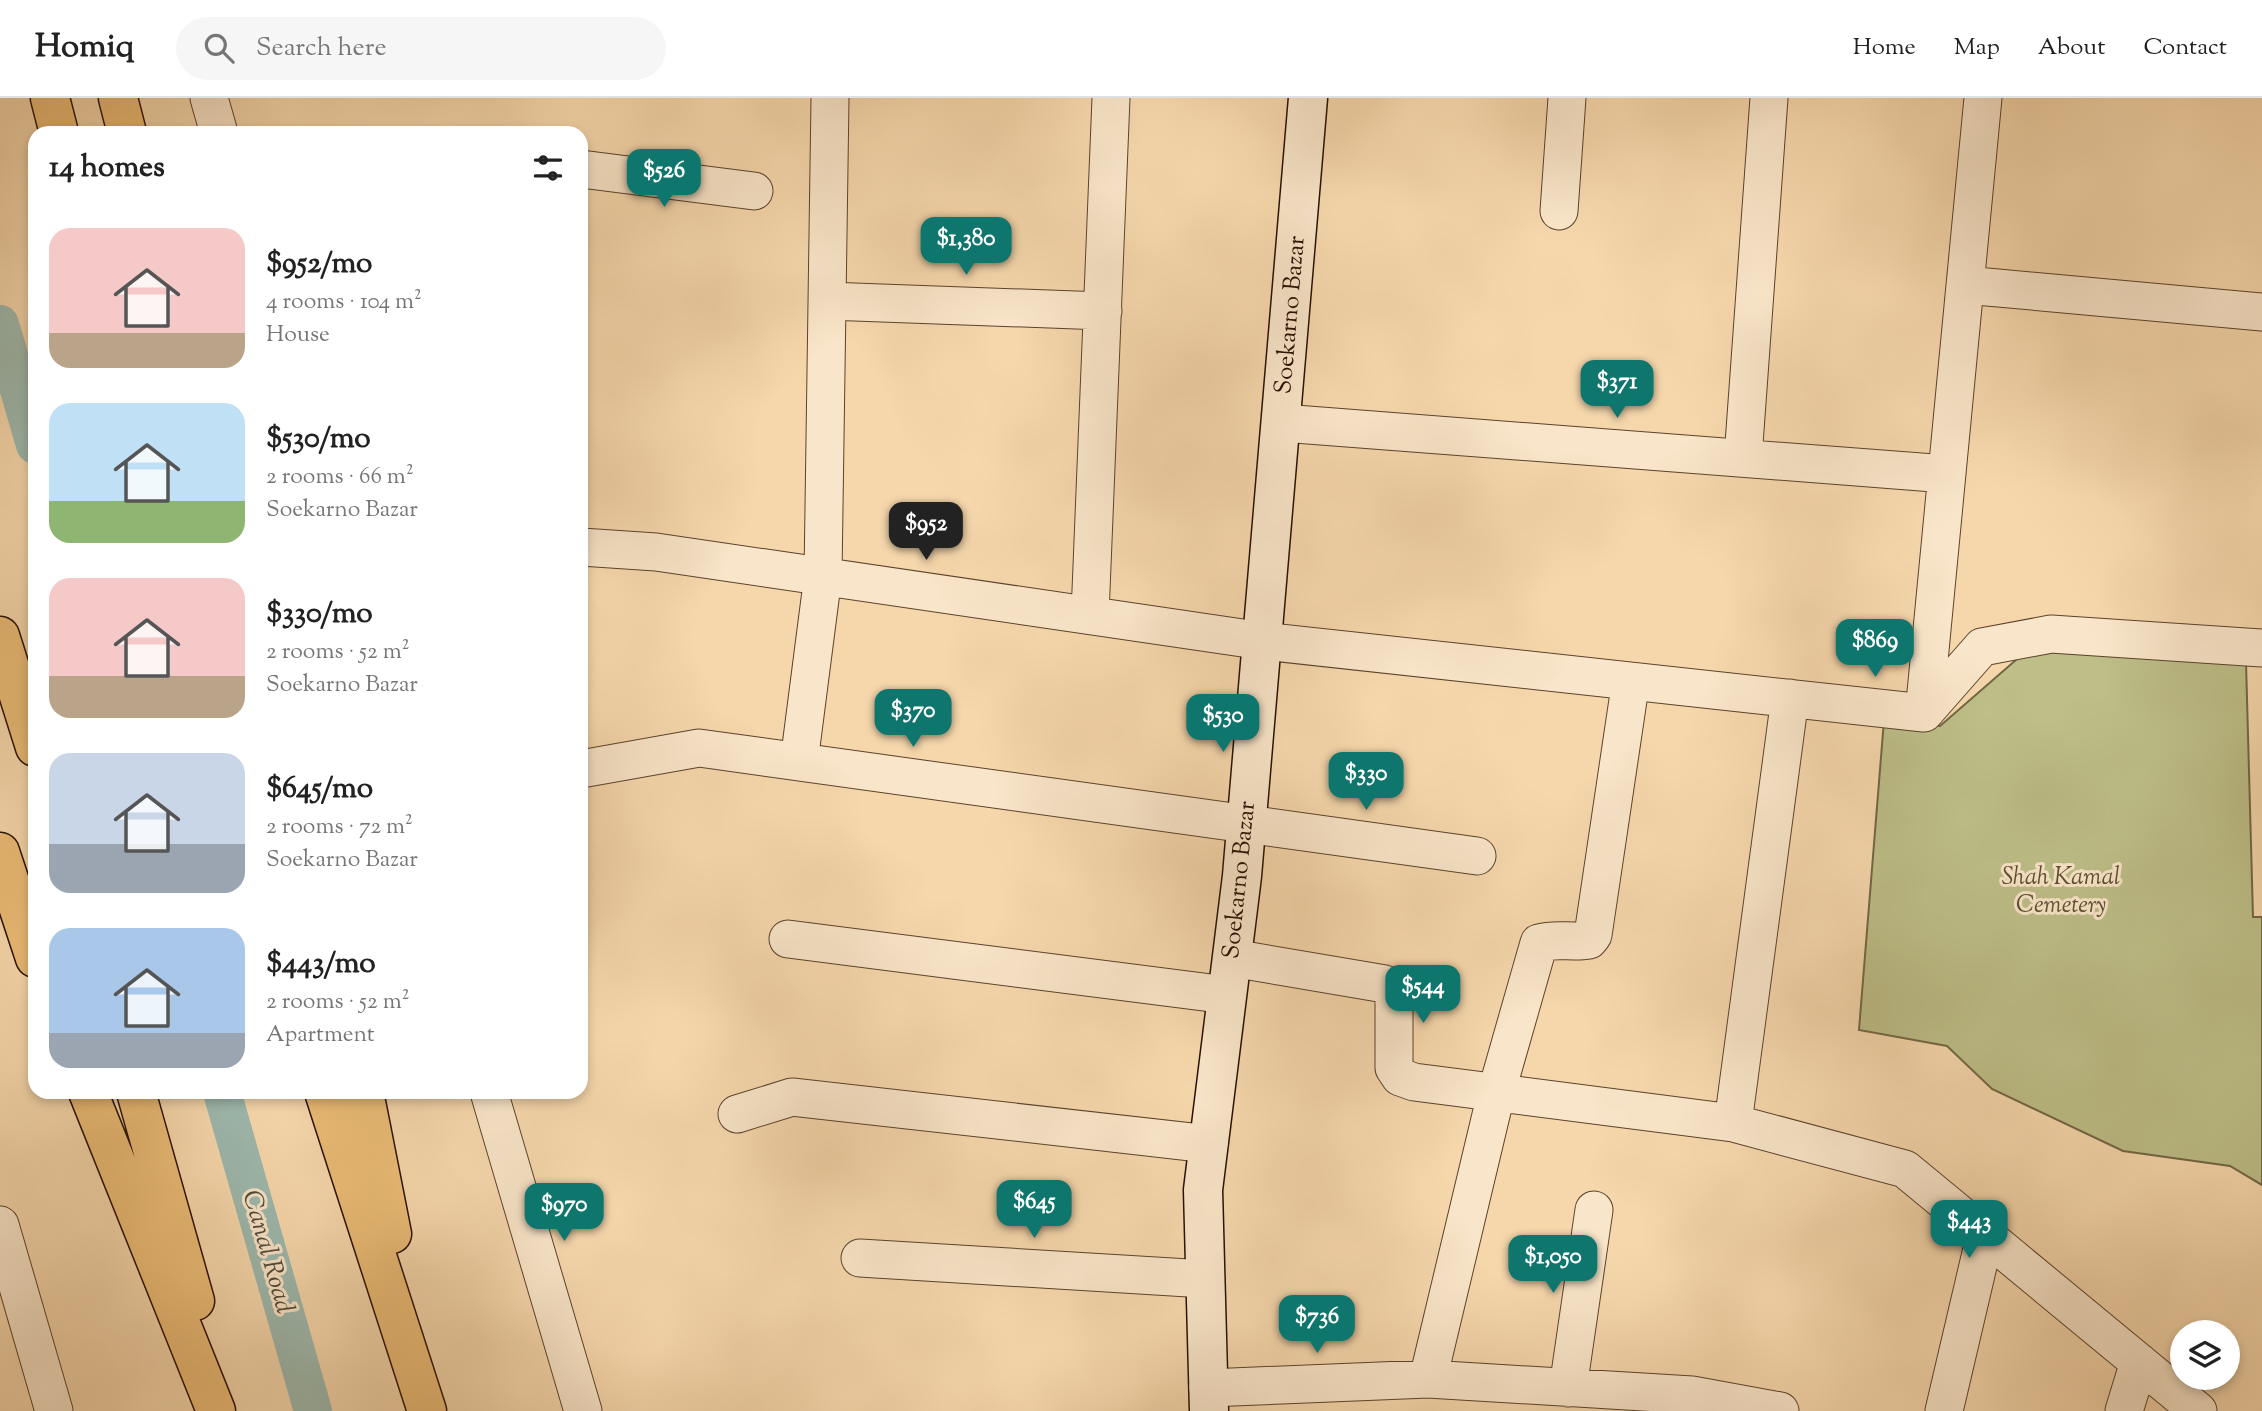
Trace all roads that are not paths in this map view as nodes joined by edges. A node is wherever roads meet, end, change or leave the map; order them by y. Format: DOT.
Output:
graph roads {
  1 [pos="50,98"];
  2 [pos="118,98"];
  3 [pos="209,98"];
  4 [pos="830,98"];
  5 [pos="1111,98"];
  6 [pos="1308,98"];
  7 [pos="1567,98"];
  8 [pos="1769,98"];
  9 [pos="1983,98"];
  10 [pos="57,126"];
  11 [pos="125,126"];
  12 [pos="217,126"];
  13 [pos="588,170"];
  14 [pos="754,191"];
  15 [pos="1559,211"];
  16 [pos="1965,285"];
  17 [pos="827,301"];
  18 [pos="1102,311"];
  19 [pos="2262,312"];
  20 [pos="1282,424"];
  21 [pos="1743,458"];
  22 [pos="1947,474"];
  23 [pos="588,547"];
  24 [pos="822,576"];
  25 [pos="1090,615"];
  26 [pos="0,636"];
  27 [pos="1263,641"];
  28 [pos="2262,648"];
  29 [pos="1790,698"];
  30 [pos="1628,700"];
  31 [pos="1924,713"];
  32 [pos="28,725"];
  33 [pos="799,762"];
  34 [pos="588,768"];
  35 [pos="1247,825"];
  36 [pos="0,852"];
  37 [pos="1477,856"];
  38 [pos="28,937"];
  39 [pos="788,939"];
  40 [pos="1230,976"];
  41 [pos="1497,1090"];
  42 [pos="91,1099"];
  43 [pos="138,1099"];
  44 [pos="326,1099"];
  45 [pos="365,1099"];
  46 [pos="491,1099"];
  47 [pos="737,1114"];
  48 [pos="1733,1123"];
  49 [pos="1209,1144"];
  50 [pos="1594,1210"];
  51 [pos="0,1224"];
  52 [pos="1985,1236"];
  53 [pos="860,1258"];
  54 [pos="1205,1279"];
  55 [pos="2139,1362"];
  56 [pos="1428,1379"];
  57 [pos="1568,1388"];
  58 [pos="1208,1399"];
  59 [pos="54,1411"];
  60 [pos="216,1411"];
  61 [pos="226,1411"];
  62 [pos="427,1411"];
  63 [pos="435,1411"];
  64 [pos="583,1411"];
  65 [pos="1780,1411"];
  66 [pos="1944,1411"];
  67 [pos="2124,1411"];
  68 [pos="2198,1411"];
  1 -- 10 [label="highway"];
  2 -- 11 [label="highway"];
  3 -- 12 [label="street"];
  4 -- 17 [label="street"];
  5 -- 18 [label="street"];
  6 -- 20 [label="street, Soekarno Bazar"];
  7 -- 15 [label="street"];
  8 -- 21 [label="street"];
  9 -- 16 [label="street"];
  13 -- 14 [label="street"];
  16 -- 19 [label="street"];
  16 -- 22 [label="street"];
  17 -- 18 [label="street"];
  17 -- 24 [label="street"];
  18 -- 25 [label="street"];
  20 -- 21 [label="street"];
  20 -- 27 [label="street, Soekarno Bazar"];
  21 -- 22 [label="street"];
  22 -- 31 [label="street"];
  23 -- 24 [label="street"];
  24 -- 25 [label="street"];
  24 -- 33 [label="street"];
  25 -- 27 [label="street"];
  26 -- 32 [label="highway"];
  27 -- 29 [label="street"];
  27 -- 35 [label="street, Soekarno Bazar"];
  28 -- 31 [label="street"];
  29 -- 31 [label="street"];
  29 -- 48 [label="street"];
  30 -- 41 [label="street"];
  33 -- 34 [label="street"];
  33 -- 35 [label="street"];
  35 -- 37 [label="street"];
  35 -- 40 [label="street, Soekarno Bazar"];
  36 -- 38 [label="highway"];
  39 -- 40 [label="street"];
  40 -- 41 [label="street"];
  40 -- 49 [label="street, Soekarno Bazar"];
  41 -- 48 [label="street"];
  41 -- 56 [label="street"];
  42 -- 60 [label="highway"];
  43 -- 61 [label="highway"];
  44 -- 62 [label="highway"];
  45 -- 63 [label="highway"];
  46 -- 64 [label="street"];
  47 -- 49 [label="street"];
  48 -- 52 [label="street"];
  49 -- 54 [label="street, Soekarno Bazar"];
  50 -- 57 [label="street"];
  51 -- 59 [label="street"];
  52 -- 55 [label="street"];
  52 -- 66 [label="street"];
  53 -- 54 [label="street"];
  54 -- 58 [label="street, Soekarno Bazar"];
  55 -- 67 [label="street"];
  55 -- 68 [label="street"];
  56 -- 57 [label="street"];
  56 -- 58 [label="street"];
  57 -- 65 [label="street"];
}
